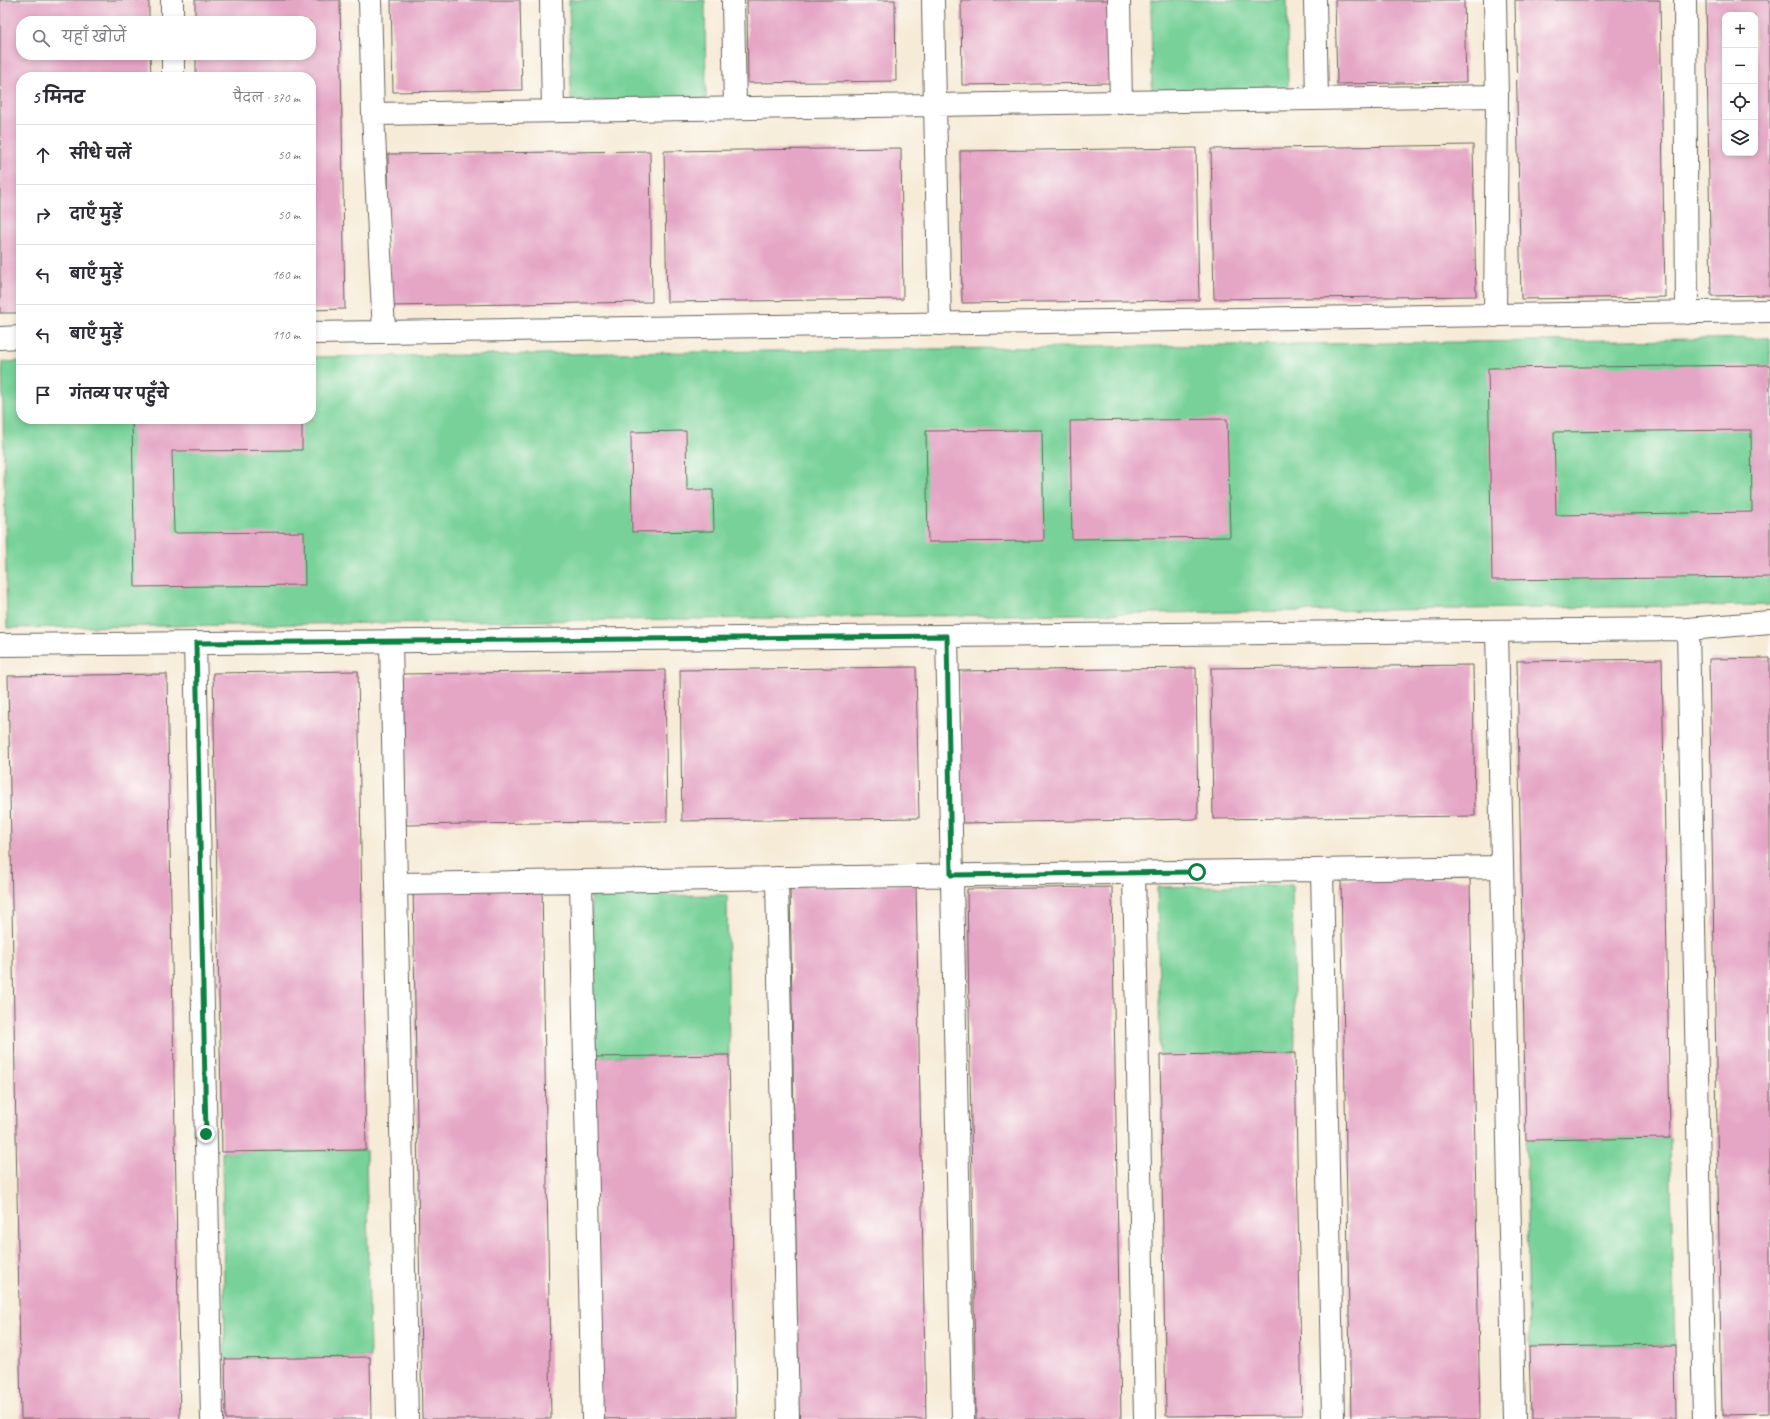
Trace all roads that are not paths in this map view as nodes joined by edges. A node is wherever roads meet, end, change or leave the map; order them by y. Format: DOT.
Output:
graph roads {
  1 [pos="172,0"];
  2 [pos="370,0"];
  3 [pos="551,0"];
  4 [pos="733,0"];
  5 [pos="933,0"];
  6 [pos="1119,0"];
  7 [pos="1315,0"];
  8 [pos="1495,0"];
  9 [pos="1685,0"];
  10 [pos="172,16"];
  11 [pos="173,60"];
  12 [pos="173,72"];
  13 [pos="1497,96"];
  14 [pos="1317,99"];
  15 [pos="1121,102"];
  16 [pos="935,105"];
  17 [pos="735,108"];
  18 [pos="553,111"];
  19 [pos="373,114"];
  20 [pos="1770,311"];
  21 [pos="1687,313"];
  22 [pos="1495,316"];
  23 [pos="940,324"];
  24 [pos="384,332"];
  25 [pos="316,333"];
  26 [pos="16,337"];
  27 [pos="0,338"];
  28 [pos="1770,622"];
  29 [pos="1688,629"];
  30 [pos="1497,631"];
  31 [pos="947,636"];
  32 [pos="391,641"];
  33 [pos="196,643"];
  34 [pos="0,645"];
  35 [pos="1502,867"];
  36 [pos="1322,870"];
  37 [pos="1134,873"];
  38 [pos="951,875"];
  39 [pos="777,878"];
  40 [pos="581,881"];
  41 [pos="396,884"];
  42 [pos="212,1419"];
  43 [pos="407,1419"];
  44 [pos="593,1419"];
  45 [pos="788,1419"];
  46 [pos="963,1419"];
  47 [pos="1145,1419"];
  48 [pos="1333,1419"];
  49 [pos="1514,1419"];
  50 [pos="1704,1419"];
  1 -- 10 [label="street"];
  2 -- 19 [label="street"];
  3 -- 18 [label="street"];
  4 -- 17 [label="street"];
  5 -- 16 [label="street"];
  6 -- 15 [label="street"];
  7 -- 14 [label="street"];
  8 -- 13 [label="street"];
  9 -- 21 [label="street"];
  11 -- 12 [label="street"];
  13 -- 14 [label="street"];
  13 -- 22 [label="street"];
  14 -- 15 [label="street"];
  15 -- 16 [label="street"];
  16 -- 17 [label="street"];
  16 -- 23 [label="street"];
  17 -- 18 [label="street"];
  18 -- 19 [label="street"];
  19 -- 24 [label="street"];
  20 -- 21 [label="street"];
  21 -- 22 [label="street"];
  22 -- 23 [label="street"];
  23 -- 24 [label="street"];
  24 -- 25 [label="street"];
  26 -- 27 [label="street"];
  28 -- 29 [label="street"];
  29 -- 30 [label="street"];
  29 -- 50 [label="street"];
  30 -- 31 [label="street"];
  30 -- 35 [label="street"];
  31 -- 32 [label="street"];
  31 -- 38 [label="street"];
  32 -- 33 [label="street"];
  32 -- 41 [label="street"];
  33 -- 34 [label="street"];
  33 -- 42 [label="street"];
  35 -- 36 [label="street"];
  35 -- 49 [label="street"];
  36 -- 37 [label="street"];
  36 -- 48 [label="street"];
  37 -- 38 [label="street"];
  37 -- 47 [label="street"];
  38 -- 39 [label="street"];
  38 -- 46 [label="street"];
  39 -- 40 [label="street"];
  39 -- 45 [label="street"];
  40 -- 41 [label="street"];
  40 -- 44 [label="street"];
  41 -- 43 [label="street"];
}
